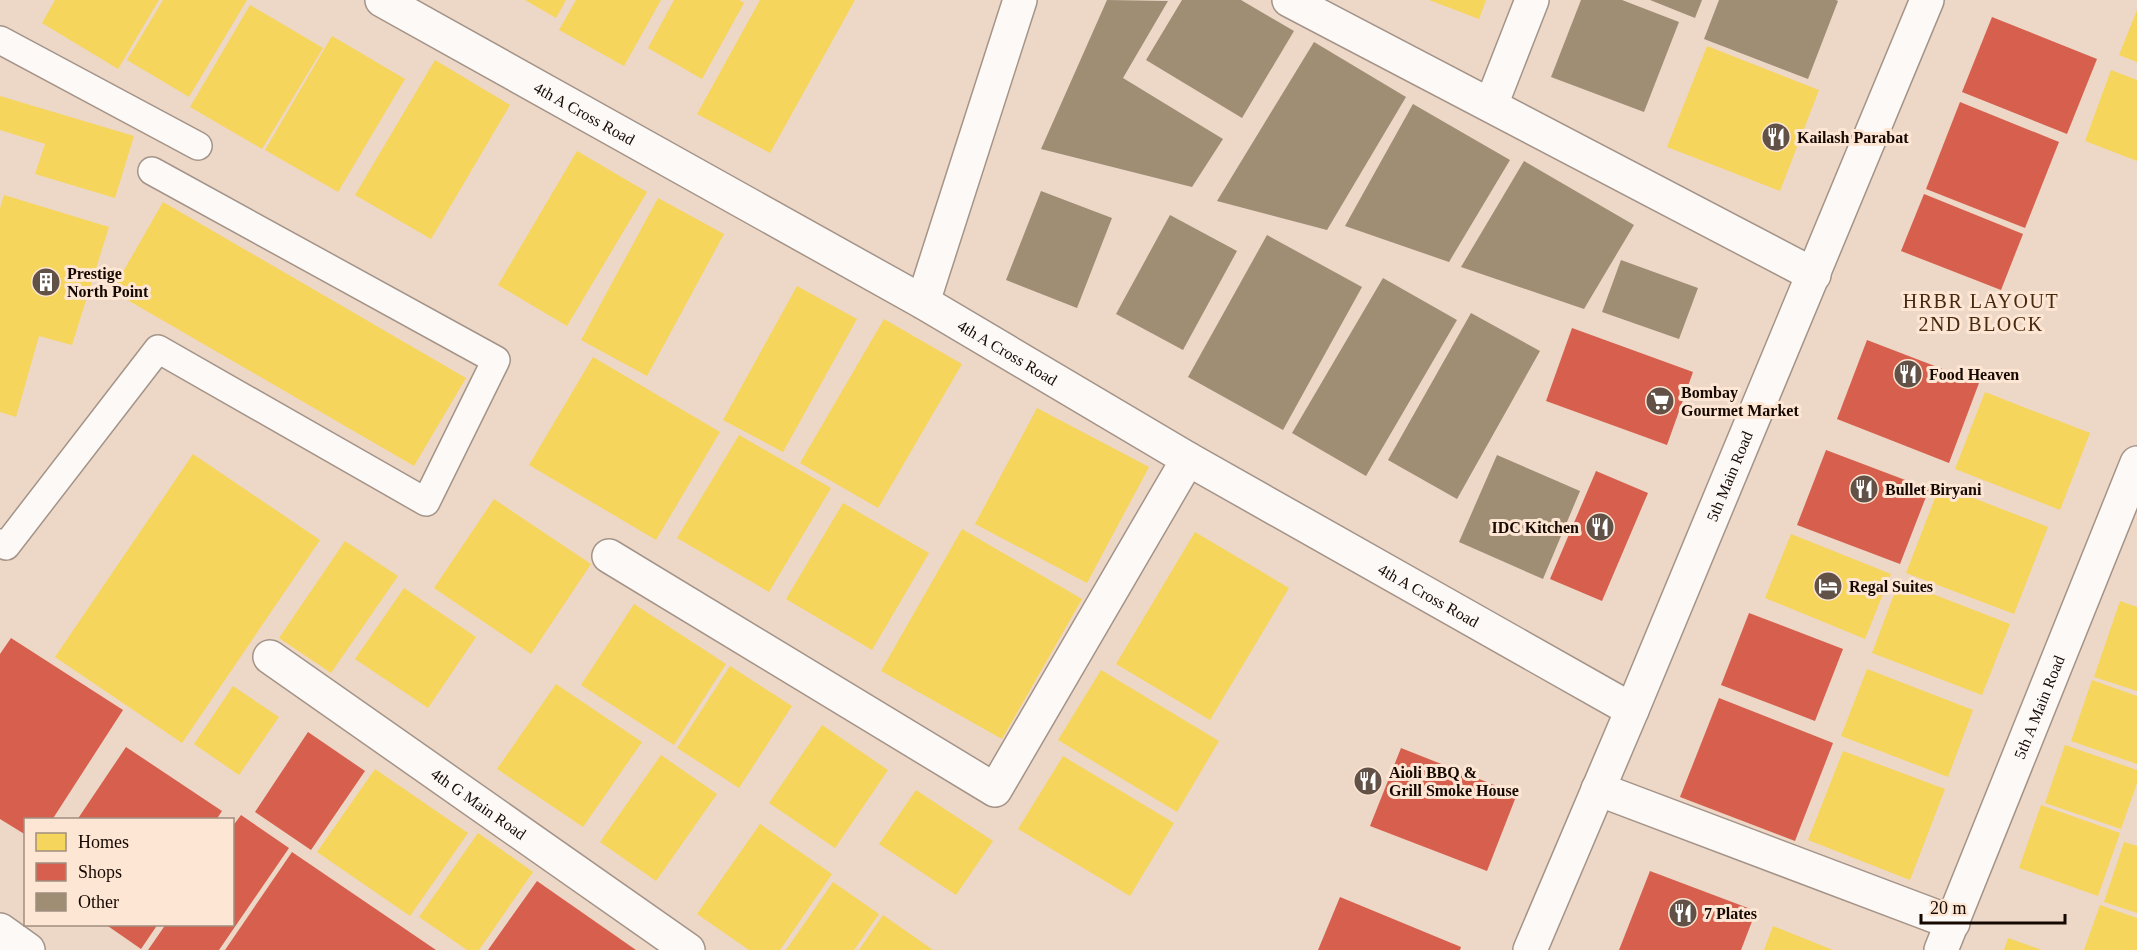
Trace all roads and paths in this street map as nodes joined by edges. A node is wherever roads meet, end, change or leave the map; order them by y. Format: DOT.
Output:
graph roads {
  1 [pos="382,0"];
  2 [pos="1020,0"];
  3 [pos="1289,0"];
  4 [pos="1532,0"];
  5 [pos="1927,0"];
  6 [pos="0,40"];
  7 [pos="1491,105"];
  8 [pos="198,146"];
  9 [pos="152,171"];
  10 [pos="1814,274"];
  11 [pos="923,302"];
  12 [pos="1188,459"];
  13 [pos="2137,463"];
  14 [pos="0,543"];
  15 [pos="609,556"];
  16 [pos="270,657"];
  17 [pos="1632,710"];
  18 [pos="1598,789"];
  19 [pos="0,930"];
  20 [pos="1947,936"];
  21 [pos="28,950"];
  22 [pos="688,950"];
  23 [pos="1530,950"];
  1 -- 11 [label="street, 4th A Cross Road"];
  2 -- 11 [label="street"];
  3 -- 7 [label="street"];
  4 -- 7 [label="street"];
  5 -- 10 [label="street, 5th Main Road"];
  6 -- 8 [label="lane"];
  7 -- 10 [label="street"];
  9 -- 14 [label="lane"];
  10 -- 17 [label="street, 5th Main Road"];
  11 -- 12 [label="street, 4th A Cross Road"];
  12 -- 15 [label="street"];
  12 -- 17 [label="street, 4th A Cross Road"];
  13 -- 20 [label="street, 5th A Main Road"];
  16 -- 22 [label="street, 4th G Main Road"];
  17 -- 18 [label="street, 5th Main Road"];
  18 -- 20 [label="street"];
  18 -- 23 [label="street, 5th Main Road"];
  19 -- 21 [label="street"];
}
